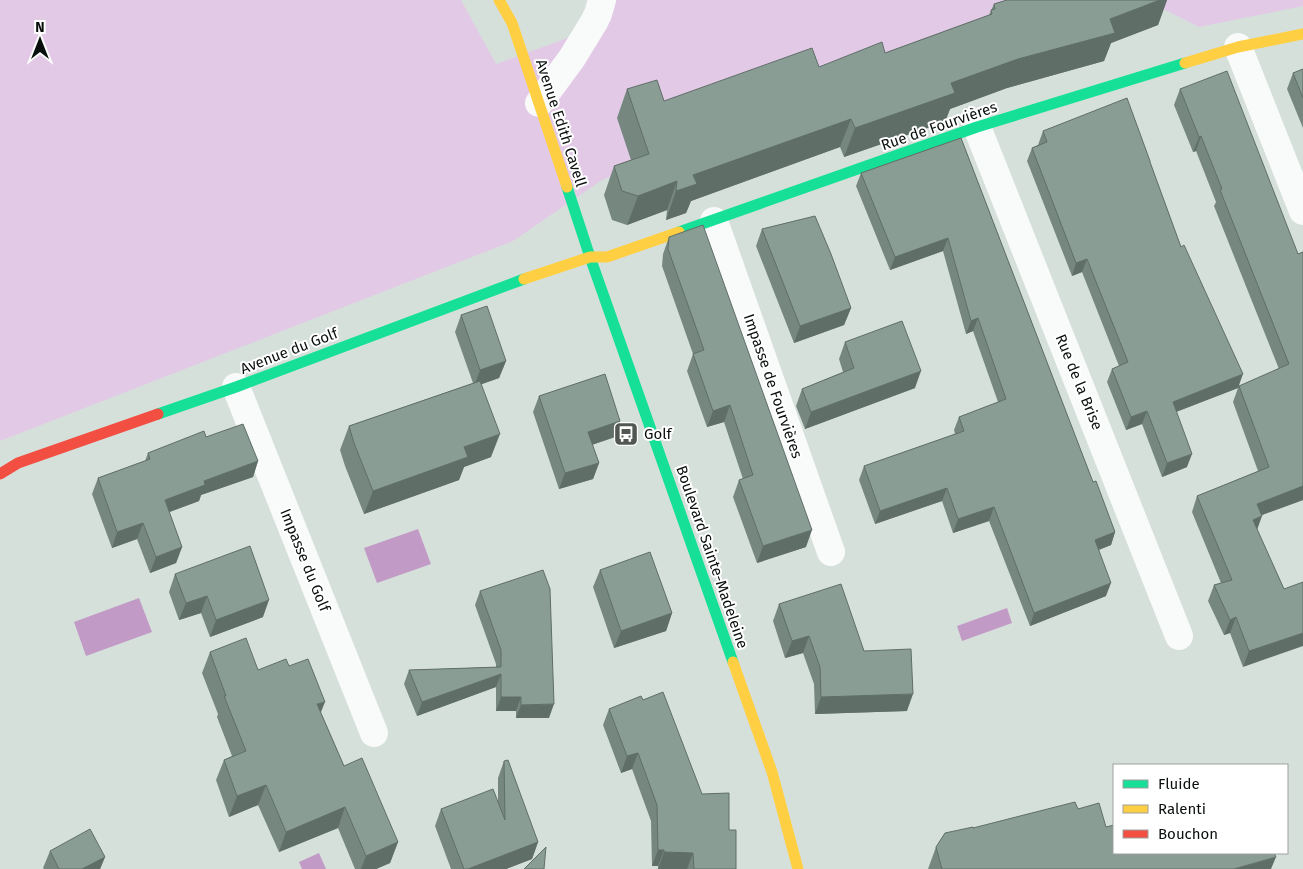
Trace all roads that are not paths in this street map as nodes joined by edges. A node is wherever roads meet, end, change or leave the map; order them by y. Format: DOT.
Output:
graph roads {
  1 [pos="499,0"];
  2 [pos="602,0"];
  3 [pos="1303,34"];
  4 [pos="1238,47"];
  5 [pos="539,103"];
  6 [pos="978,127"];
  7 [pos="1303,211"];
  8 [pos="714,221"];
  9 [pos="590,257"];
  10 [pos="236,386"];
  11 [pos="0,474"];
  12 [pos="831,552"];
  13 [pos="1179,636"];
  14 [pos="374,733"];
  15 [pos="798,869"];
  1 -- 5 [label="street, Avenue Edith Cavell"];
  2 -- 5 [label="street"];
  3 -- 4 [label="street, Rue de Fourvières"];
  4 -- 6 [label="street, Rue de Fourvières"];
  4 -- 7 [label="street"];
  5 -- 9 [label="street, Avenue Edith Cavell"];
  6 -- 8 [label="street, Rue de Fourvières"];
  6 -- 13 [label="street, Rue de la Brise"];
  8 -- 9 [label="street, Rue de Fourvières"];
  8 -- 12 [label="street, Impasse de Fourvières"];
  9 -- 10 [label="street, Avenue du Golf"];
  9 -- 15 [label="street, Boulevard Sainte-Madeleine"];
  10 -- 11 [label="street, Avenue du Golf"];
  10 -- 14 [label="street, Impasse du Golf"];
}
